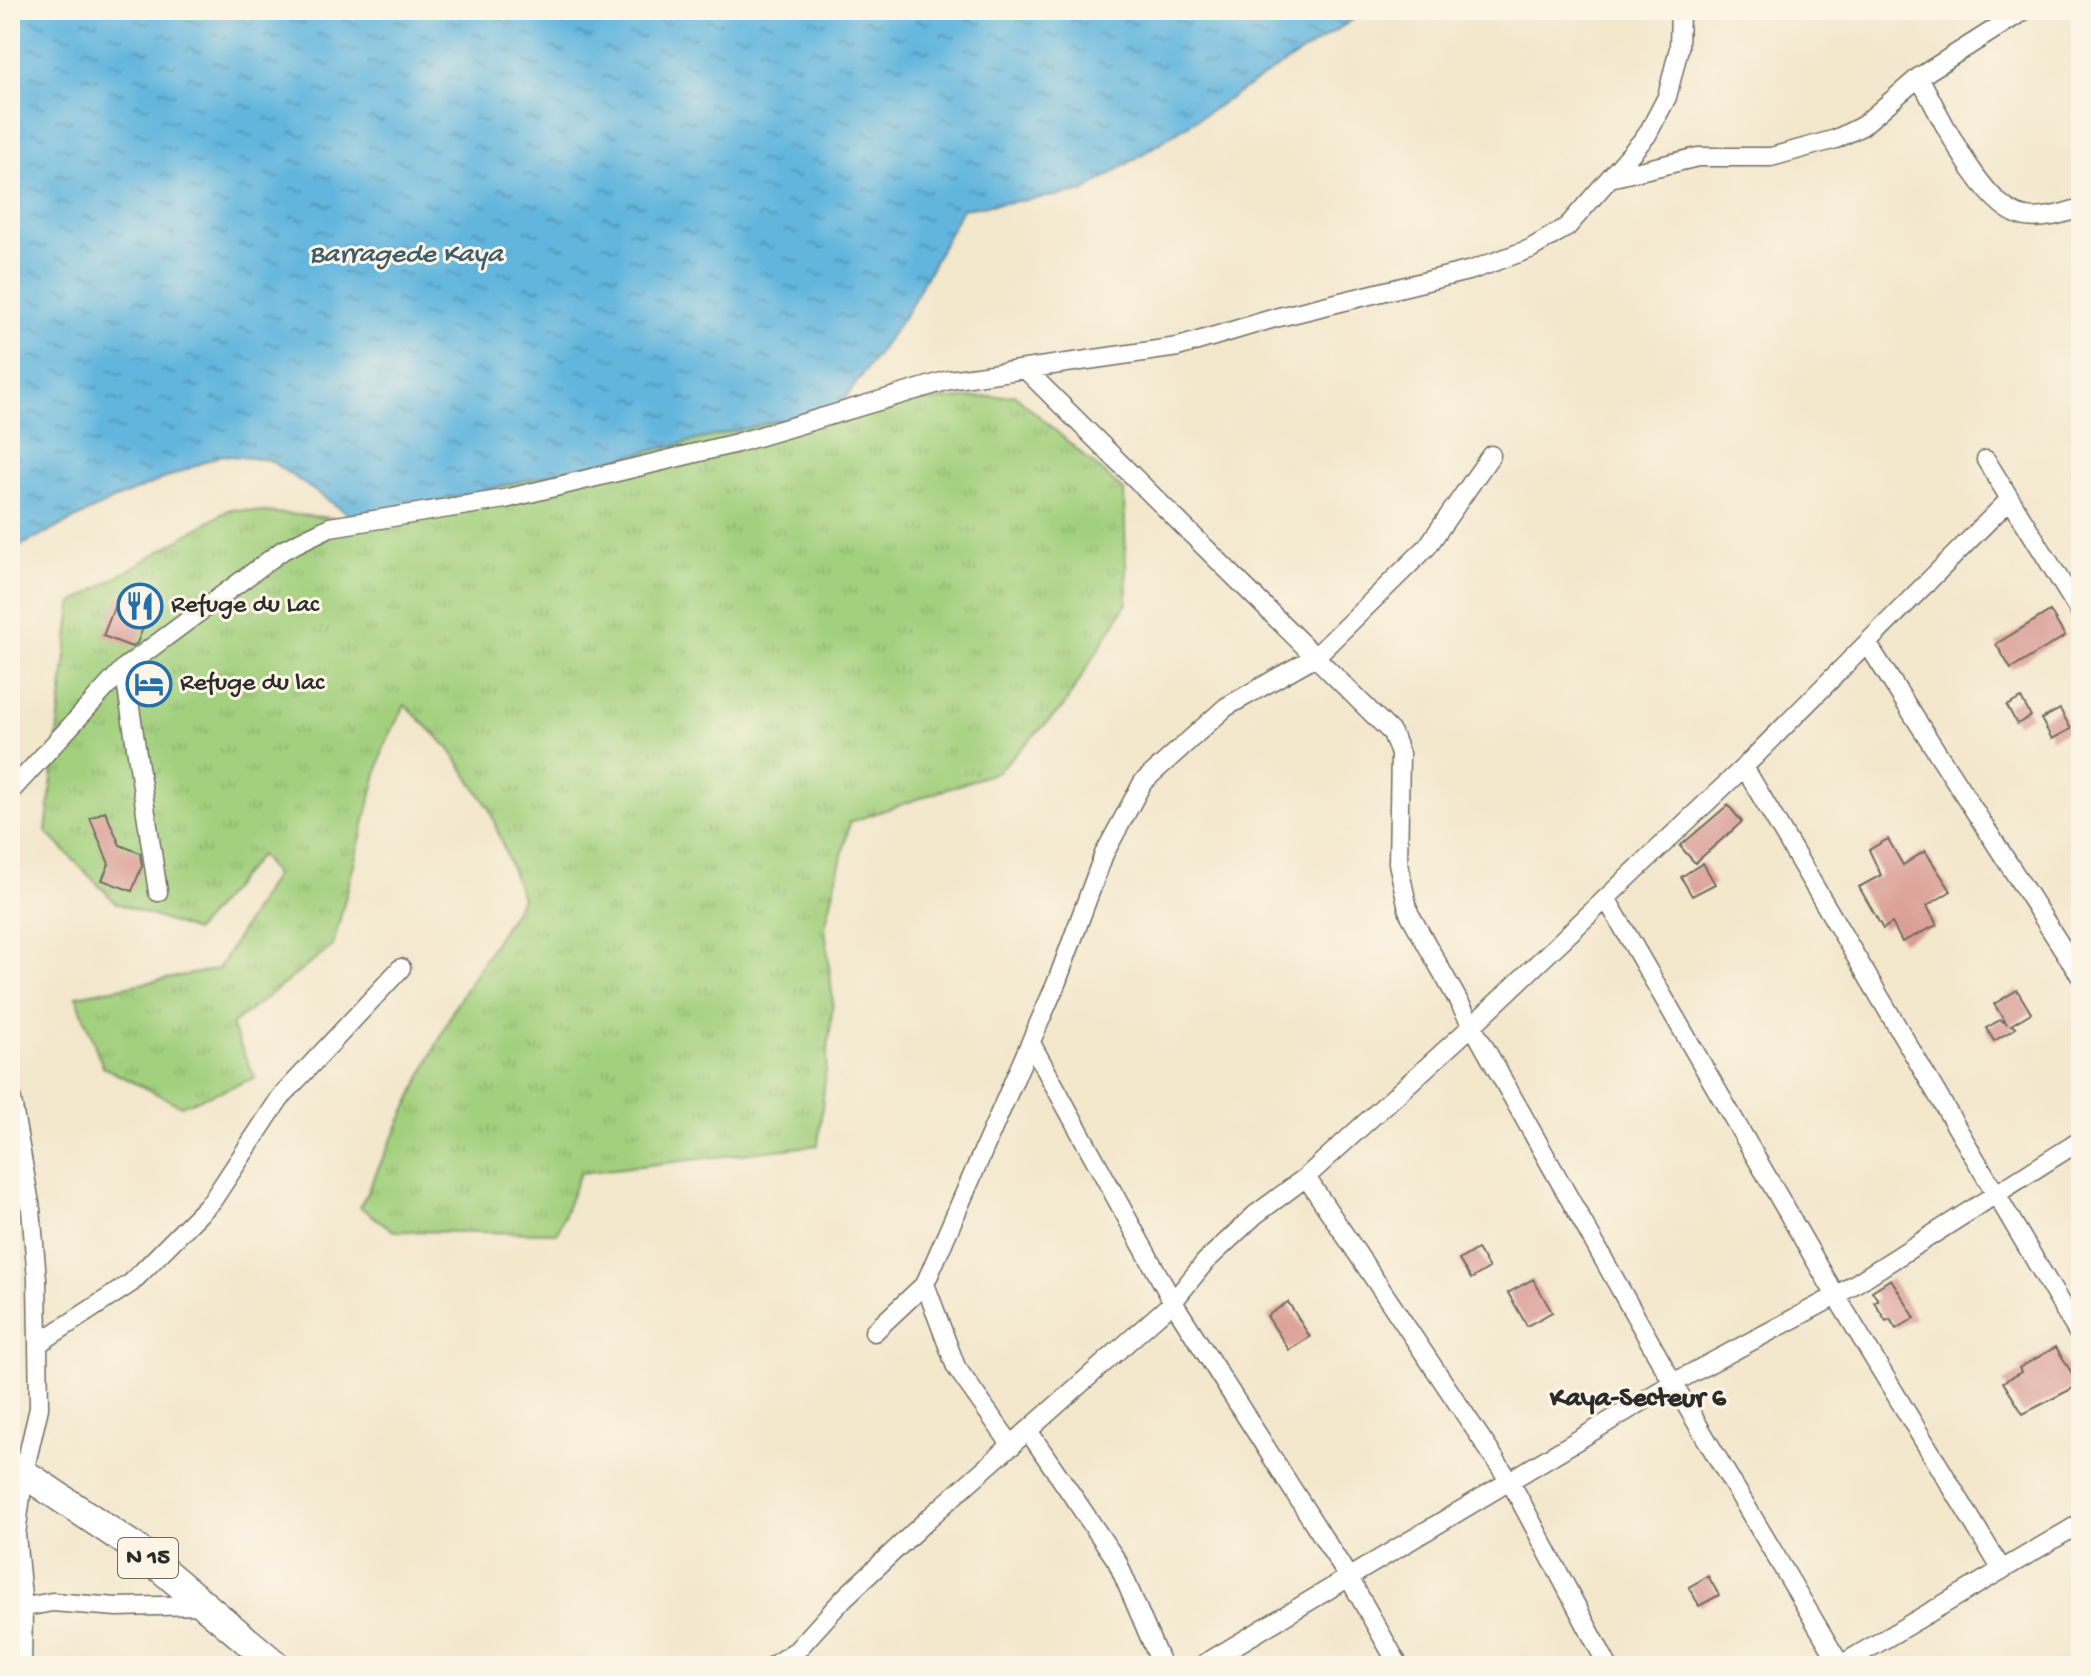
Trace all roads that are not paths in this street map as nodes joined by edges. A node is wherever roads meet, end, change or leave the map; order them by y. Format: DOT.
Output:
graph roads {
  1 [pos="1680,10"];
  2 [pos="2025,10"];
  3 [pos="1919,77"];
  4 [pos="1614,177"];
  5 [pos="2081,208"];
  6 [pos="1026,370"];
  7 [pos="1491,455"];
  8 [pos="1986,460"];
  9 [pos="2010,499"];
  10 [pos="2081,614"];
  11 [pos="1867,643"];
  12 [pos="1316,656"];
  13 [pos="124,668"];
  14 [pos="1744,767"];
  15 [pos="10,792"];
  16 [pos="158,892"];
  17 [pos="1606,898"];
  18 [pos="401,968"];
  19 [pos="2081,977"];
  20 [pos="1473,1025"];
  21 [pos="1031,1043"];
  22 [pos="10,1090"];
  23 [pos="2081,1140"];
  24 [pos="1306,1177"];
  25 [pos="1995,1192"];
  26 [pos="925,1284"];
  27 [pos="1836,1296"];
  28 [pos="1173,1302"];
  29 [pos="874,1332"];
  30 [pos="2081,1338"];
  31 [pos="38,1344"];
  32 [pos="1673,1383"];
  33 [pos="1029,1432"];
  34 [pos="1012,1446"];
  35 [pos="17,1468"];
  36 [pos="1511,1483"];
  37 [pos="2081,1523"];
  38 [pos="2002,1570"];
  39 [pos="1349,1578"];
  40 [pos="202,1605"];
  41 [pos="17,1608"];
  42 [pos="795,1658"];
  43 [pos="22,1666"];
  44 [pos="277,1666"];
  45 [pos="772,1666"];
  46 [pos="1162,1666"];
  47 [pos="1201,1666"];
  48 [pos="1399,1666"];
  49 [pos="1608,1666"];
  50 [pos="1840,1666"];
  1 -- 4 [label="street"];
  2 -- 3 [label="street"];
  3 -- 4 [label="street"];
  3 -- 5 [label="street"];
  4 -- 6 [label="street"];
  6 -- 12 [label="street"];
  6 -- 13 [label="street"];
  7 -- 12 [label="street"];
  8 -- 9 [label="street"];
  9 -- 10 [label="street"];
  9 -- 11 [label="street"];
  11 -- 14 [label="street"];
  11 -- 19 [label="street"];
  12 -- 20 [label="street"];
  12 -- 21 [label="street"];
  13 -- 15 [label="street"];
  13 -- 16 [label="street"];
  14 -- 17 [label="street"];
  14 -- 25 [label="street"];
  17 -- 20 [label="street"];
  17 -- 27 [label="street"];
  18 -- 31 [label="street"];
  20 -- 24 [label="street"];
  20 -- 32 [label="street"];
  21 -- 26 [label="street"];
  21 -- 28 [label="street"];
  22 -- 31 [label="street"];
  23 -- 25 [label="street"];
  24 -- 28 [label="street"];
  24 -- 36 [label="street"];
  25 -- 27 [label="street"];
  25 -- 30 [label="street"];
  26 -- 29 [label="street"];
  26 -- 34 [label="street"];
  27 -- 32 [label="street"];
  27 -- 38 [label="street"];
  28 -- 33 [label="street"];
  28 -- 39 [label="street"];
  31 -- 35 [label="street"];
  32 -- 36 [label="street"];
  32 -- 50 [label="street"];
  33 -- 34 [label="street"];
  33 -- 46 [label="street"];
  34 -- 42 [label="street"];
  35 -- 40 [label="main road, N 15"];
  35 -- 41 [label="street"];
  36 -- 39 [label="street"];
  36 -- 49 [label="street"];
  37 -- 38 [label="street"];
  38 -- 50 [label="street"];
  39 -- 47 [label="street"];
  39 -- 48 [label="street"];
  40 -- 41 [label="street"];
  40 -- 44 [label="main road, N 15"];
  41 -- 43 [label="street"];
  42 -- 45 [label="street"];
}
